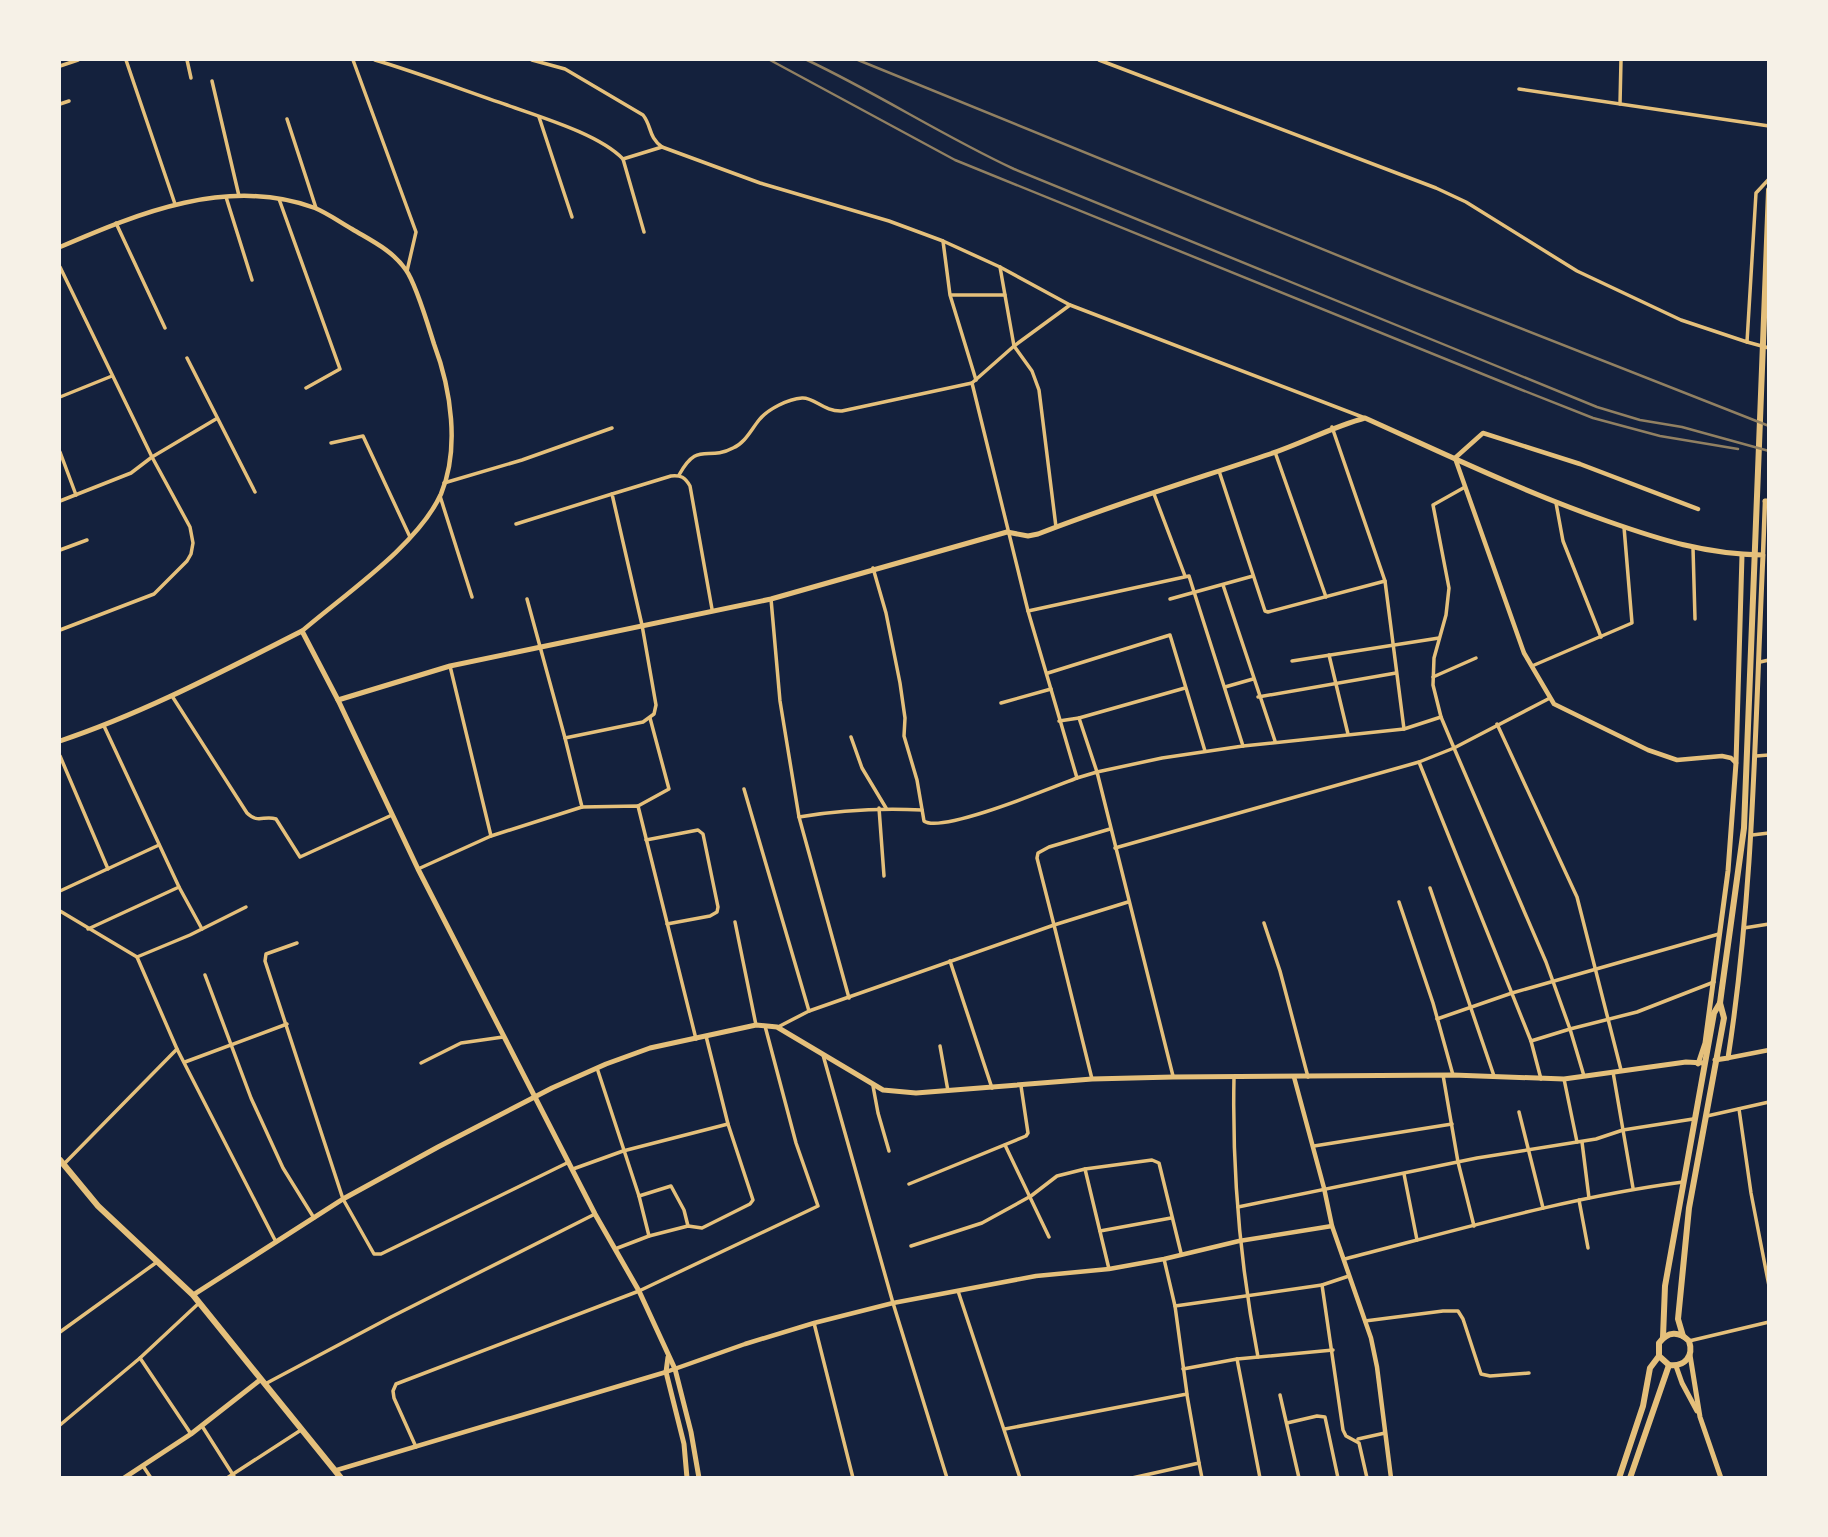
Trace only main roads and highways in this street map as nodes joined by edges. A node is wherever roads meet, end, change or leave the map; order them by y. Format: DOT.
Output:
graph roads {
  1 [pos="1769,190"];
  2 [pos="1742,555"];
  3 [pos="338,700"];
  4 [pos="1738,704"];
  5 [pos="1757,705"];
  6 [pos="60,741"];
  7 [pos="1720,1003"];
  8 [pos="1716,1060"];
  9 [pos="1701,1064"];
  10 [pos="537,1098"];
  11 [pos="61,1163"];
  12 [pos="193,1296"];
  13 [pos="1663,1337"];
  14 [pos="1686,1338"];
  15 [pos="1690,1352"];
  16 [pos="1659,1356"];
  17 [pos="668,1357"];
  18 [pos="1673,1366"];
  19 [pos="263,1382"];
  20 [pos="1700,1417"];
  21 [pos="124,1478"];
  22 [pos="341,1478"];
  23 [pos="687,1478"];
  24 [pos="699,1478"];
  25 [pos="1619,1478"];
  26 [pos="1630,1478"];
  27 [pos="1721,1478"];
  1 -- 7 [label="main road"];
  2 -- 3 [label="main road"];
  2 -- 4 [label="main road"];
  2 -- 5 [label="main road"];
  3 -- 6 [label="main road"];
  3 -- 10 [label="main road"];
  4 -- 5 [label="main road"];
  4 -- 9 [label="main road"];
  5 -- 8 [label="main road"];
  7 -- 8 [label="main road"];
  7 -- 9 [label="main road"];
  8 -- 14 [label="main road"];
  9 -- 10 [label="main road"];
  9 -- 13 [label="main road"];
  10 -- 12 [label="main road"];
  10 -- 17 [label="main road"];
  11 -- 12 [label="main road"];
  12 -- 19 [label="main road"];
  13 -- 14 [label="main road"];
  13 -- 16 [label="main road"];
  14 -- 15 [label="main road"];
  15 -- 18 [label="main road"];
  15 -- 20 [label="main road"];
  16 -- 18 [label="main road"];
  16 -- 25 [label="main road"];
  17 -- 23 [label="main road"];
  17 -- 24 [label="main road"];
  18 -- 20 [label="main road"];
  18 -- 26 [label="main road"];
  19 -- 21 [label="main road"];
  19 -- 22 [label="main road"];
  20 -- 27 [label="main road"];
}
